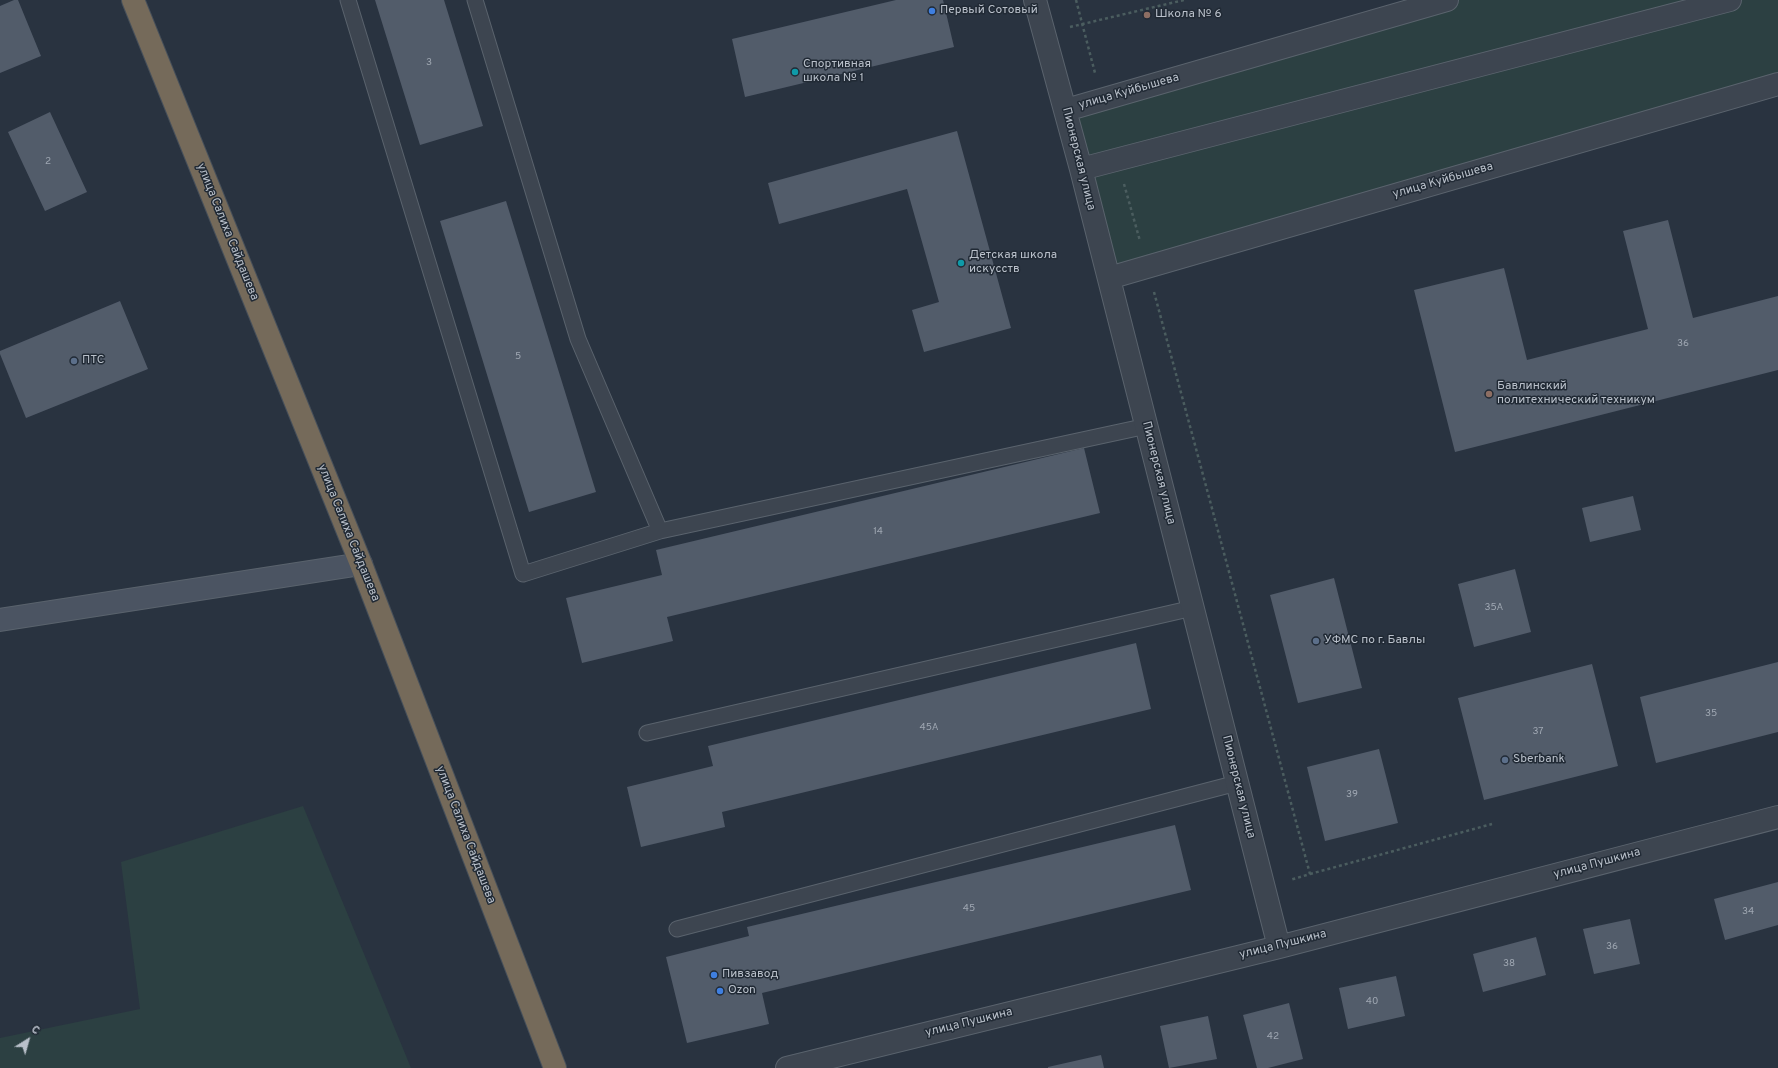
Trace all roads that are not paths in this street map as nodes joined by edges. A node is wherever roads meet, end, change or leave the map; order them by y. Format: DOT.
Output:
graph roads {
  1 [pos="133,0"];
  2 [pos="348,0"];
  3 [pos="475,0"];
  4 [pos="1036,0"];
  5 [pos="1447,0"];
  6 [pos="1730,0"];
  7 [pos="1778,84"];
  8 [pos="1066,110"];
  9 [pos="1081,169"];
  10 [pos="1109,278"];
  11 [pos="1147,426"];
  12 [pos="660,531"];
  13 [pos="361,564"];
  14 [pos="1193,608"];
  15 [pos="0,620"];
  16 [pos="647,733"];
  17 [pos="1237,783"];
  18 [pos="1778,817"];
  19 [pos="677,929"];
  20 [pos="1279,947"];
  21 [pos="556,1068"];
  22 [pos="787,1068"];
  1 -- 13 [label="highway, улица Салиха Сайдашева"];
  2 -- 12 [label="lane"];
  3 -- 12 [label="lane"];
  4 -- 8 [label="street, Пионерская улица"];
  5 -- 8 [label="street, улица Куйбышева"];
  6 -- 9 [label="street"];
  7 -- 10 [label="street, улица Куйбышева"];
  8 -- 9 [label="street, Пионерская улица"];
  9 -- 10 [label="street, Пионерская улица"];
  10 -- 11 [label="street, Пионерская улица"];
  11 -- 12 [label="lane"];
  11 -- 14 [label="street, Пионерская улица"];
  13 -- 15 [label="street"];
  13 -- 21 [label="highway, улица Салиха Сайдашева"];
  14 -- 16 [label="lane"];
  14 -- 17 [label="street, Пионерская улица"];
  17 -- 19 [label="lane"];
  17 -- 20 [label="street, Пионерская улица"];
  18 -- 20 [label="street, улица Пушкина"];
  20 -- 22 [label="street, улица Пушкина"];
}
